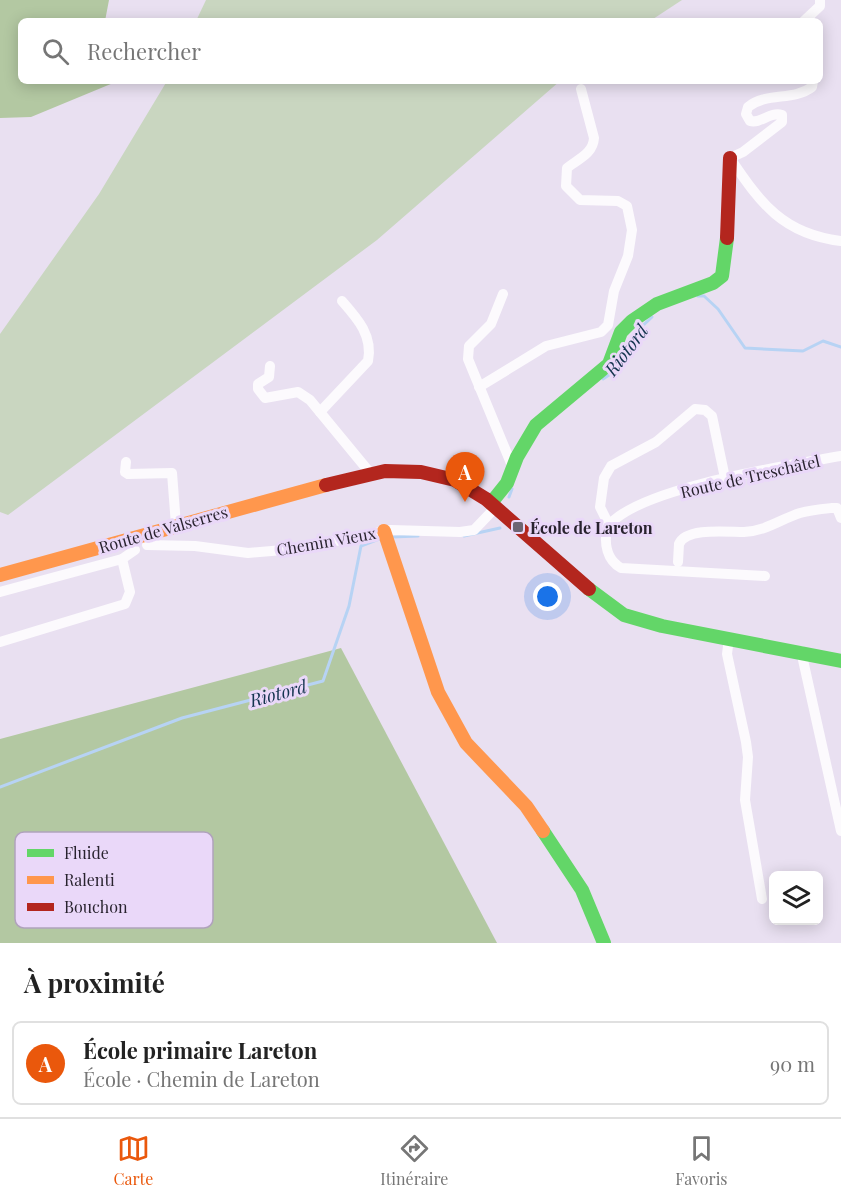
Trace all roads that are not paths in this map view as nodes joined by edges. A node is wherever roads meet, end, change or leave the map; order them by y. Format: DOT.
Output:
graph roads {
  1 [pos="820,0"];
  2 [pos="807,18"];
  3 [pos="812,84"];
  4 [pos="581,89"];
  5 [pos="730,158"];
  6 [pos="841,241"];
  7 [pos="503,294"];
  8 [pos="342,301"];
  9 [pos="270,366"];
  10 [pos="479,387"];
  11 [pos="320,412"];
  12 [pos="841,456"];
  13 [pos="126,462"];
  14 [pos="513,468"];
  15 [pos="370,474"];
  16 [pos="725,478"];
  17 [pos="493,505"];
  18 [pos="841,518"];
  19 [pos="176,525"];
  20 [pos="609,525"];
  21 [pos="385,535"];
  22 [pos="147,540"];
  23 [pos="131,544"];
  24 [pos="122,559"];
  25 [pos="678,562"];
  26 [pos="0,575"];
  27 [pos="765,576"];
  28 [pos="0,592"];
  29 [pos="729,638"];
  30 [pos="0,642"];
  31 [pos="801,651"];
  32 [pos="841,653"];
  33 [pos="841,661"];
  34 [pos="841,831"];
  35 [pos="762,899"];
  36 [pos="604,943"];
  1 -- 2 [label="street"];
  3 -- 5 [label="street"];
  4 -- 10 [label="street"];
  5 -- 6 [label="street"];
  5 -- 14 [label="street"];
  7 -- 10 [label="street"];
  8 -- 11 [label="street"];
  9 -- 11 [label="street"];
  10 -- 14 [label="street"];
  11 -- 15 [label="street"];
  12 -- 16 [label="street, Route de Treschâtel"];
  13 -- 19 [label="street"];
  14 -- 17 [label="street"];
  15 -- 17 [label="street, Route de Valserres"];
  15 -- 19 [label="street, Route de Valserres"];
  16 -- 20 [label="street, Route de Treschâtel"];
  16 -- 20 [label="street"];
  17 -- 21 [label="street, Chemin Vieux"];
  17 -- 29 [label="street, Route de Valserres"];
  18 -- 25 [label="street"];
  19 -- 22 [label="street, Route de Valserres"];
  20 -- 27 [label="street"];
  21 -- 22 [label="street, Chemin Vieux"];
  21 -- 36 [label="street"];
  22 -- 23 [label="street, Route de Valserres"];
  23 -- 24 [label="street"];
  23 -- 26 [label="street, Route de Valserres"];
  24 -- 28 [label="street"];
  24 -- 30 [label="street"];
  29 -- 31 [label="street, Route de Valserres"];
  29 -- 35 [label="street"];
  31 -- 32 [label="street"];
  31 -- 33 [label="street"];
  31 -- 34 [label="street"];
}
